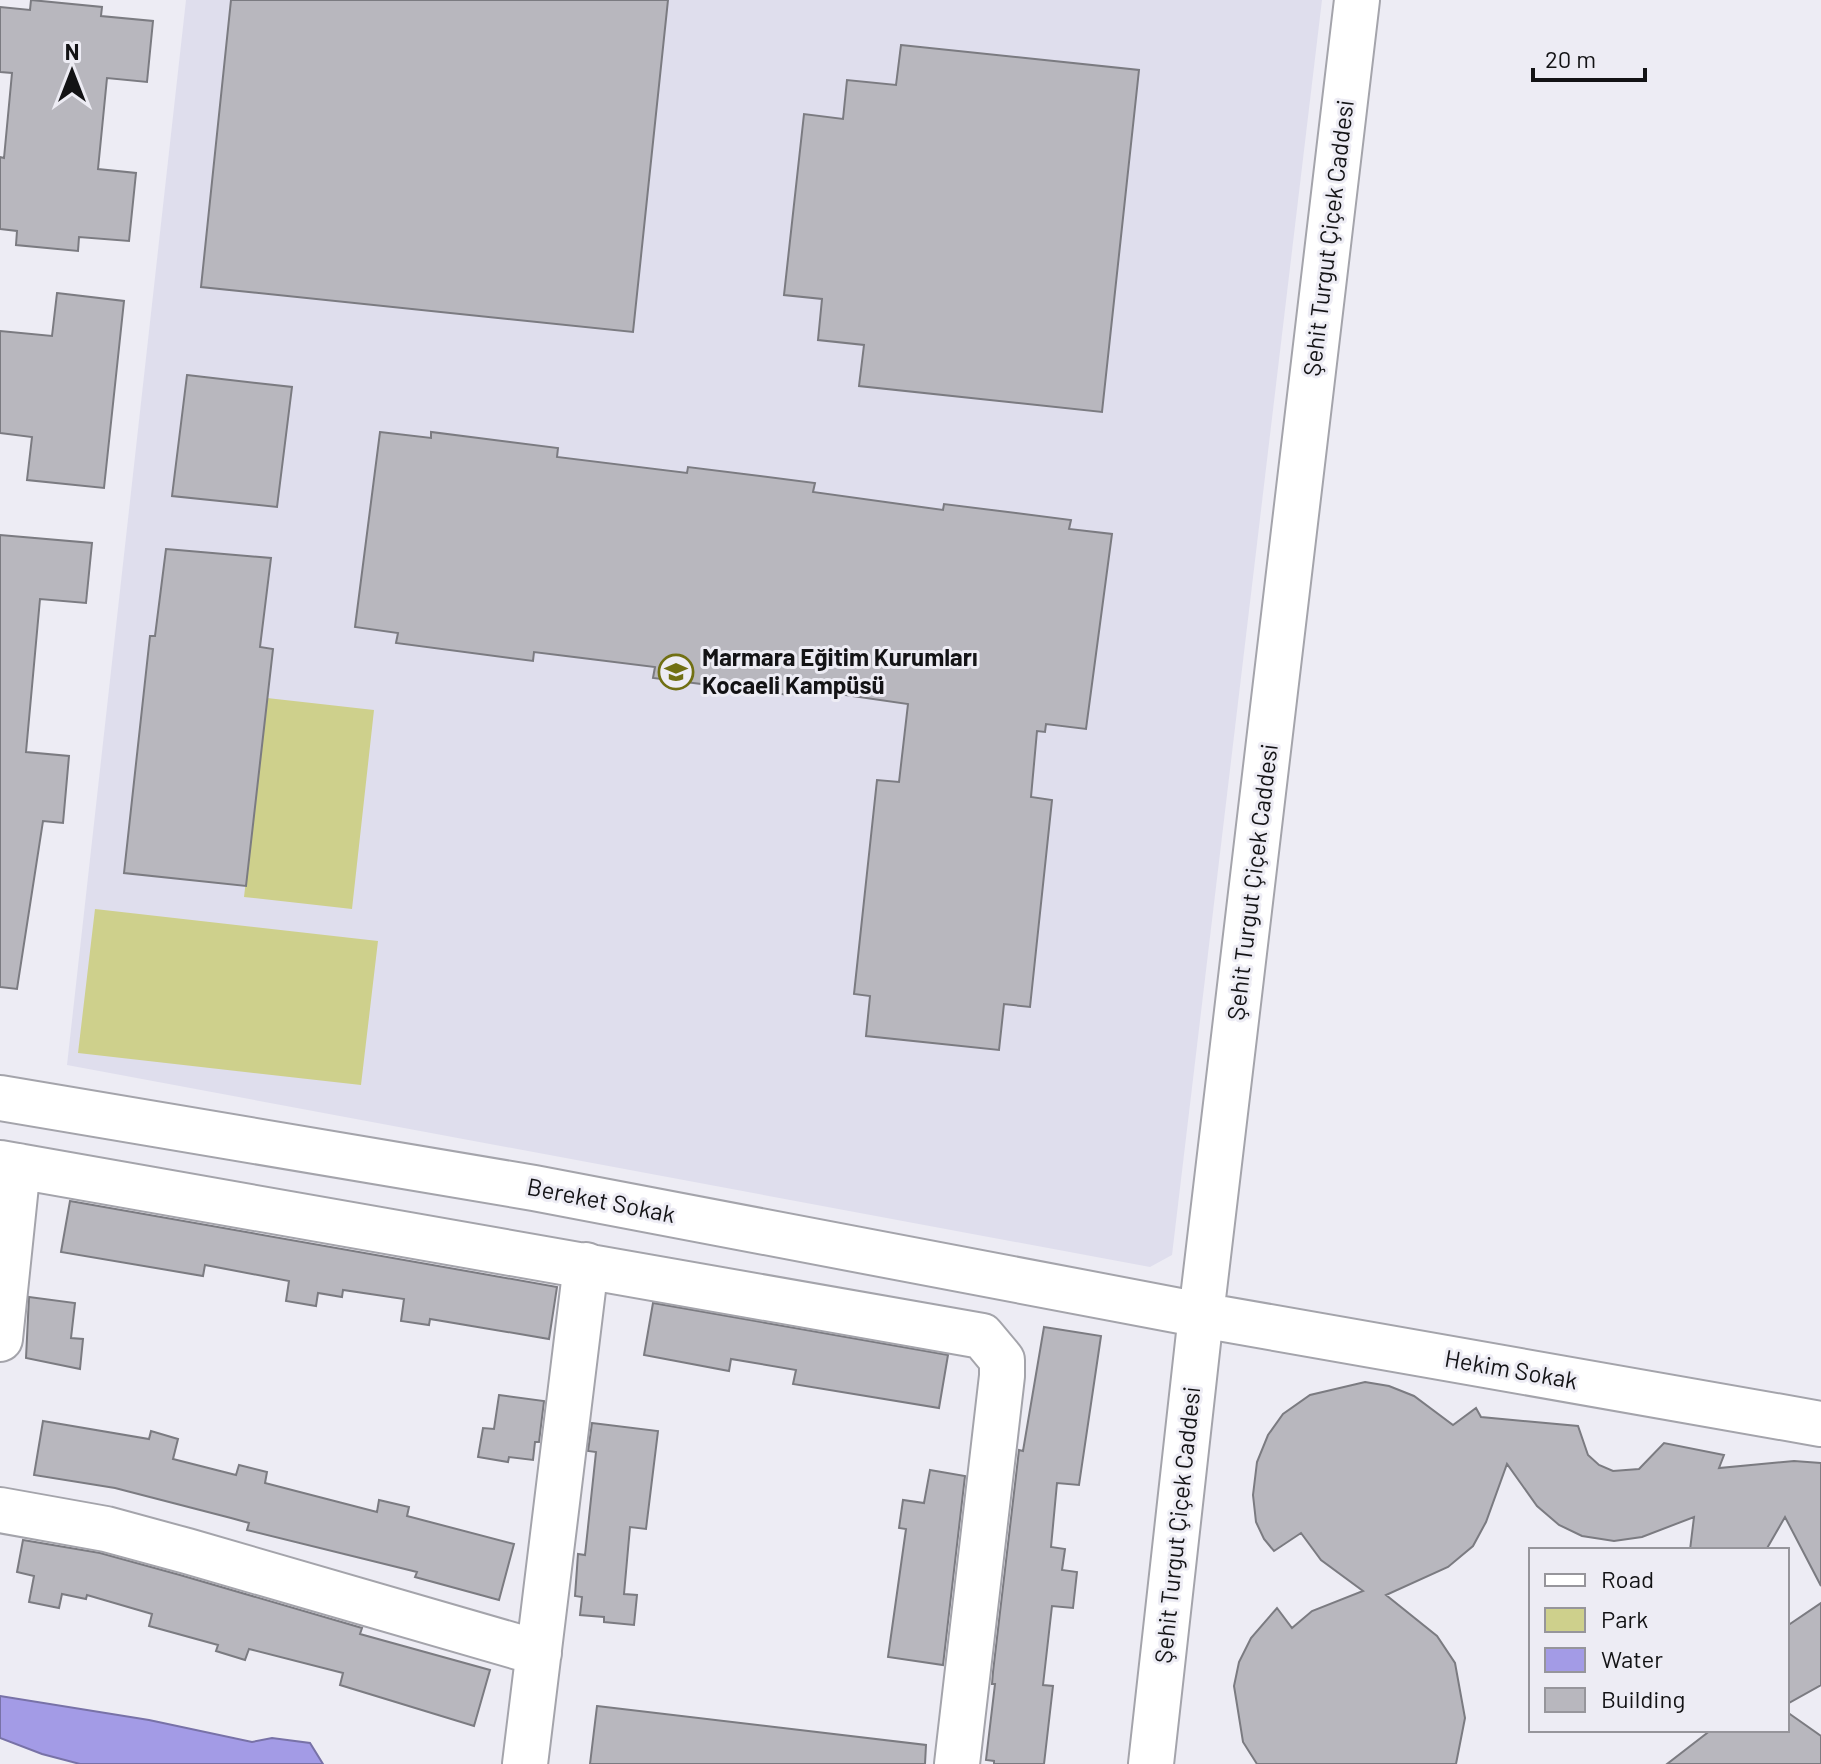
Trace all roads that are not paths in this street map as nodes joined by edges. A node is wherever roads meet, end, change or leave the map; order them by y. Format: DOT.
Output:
graph roads {
  1 [pos="1357,0"];
  2 [pos="0,1098"];
  3 [pos="9,1165"];
  4 [pos="586,1265"];
  5 [pos="1201,1315"];
  6 [pos="0,1339"];
  7 [pos="1821,1424"];
  8 [pos="0,1510"];
  9 [pos="539,1653"];
  10 [pos="525,1764"];
  11 [pos="957,1764"];
  12 [pos="1151,1764"];
  1 -- 5 [label="street, Şehit Turgut Çiçek Caddesi"];
  2 -- 5 [label="street, Bereket Sokak"];
  3 -- 4 [label="street"];
  3 -- 6 [label="street"];
  4 -- 9 [label="street"];
  4 -- 11 [label="street"];
  5 -- 7 [label="street, Hekim Sokak"];
  5 -- 12 [label="street, Şehit Turgut Çiçek Caddesi"];
  8 -- 9 [label="street"];
  9 -- 10 [label="street"];
}
